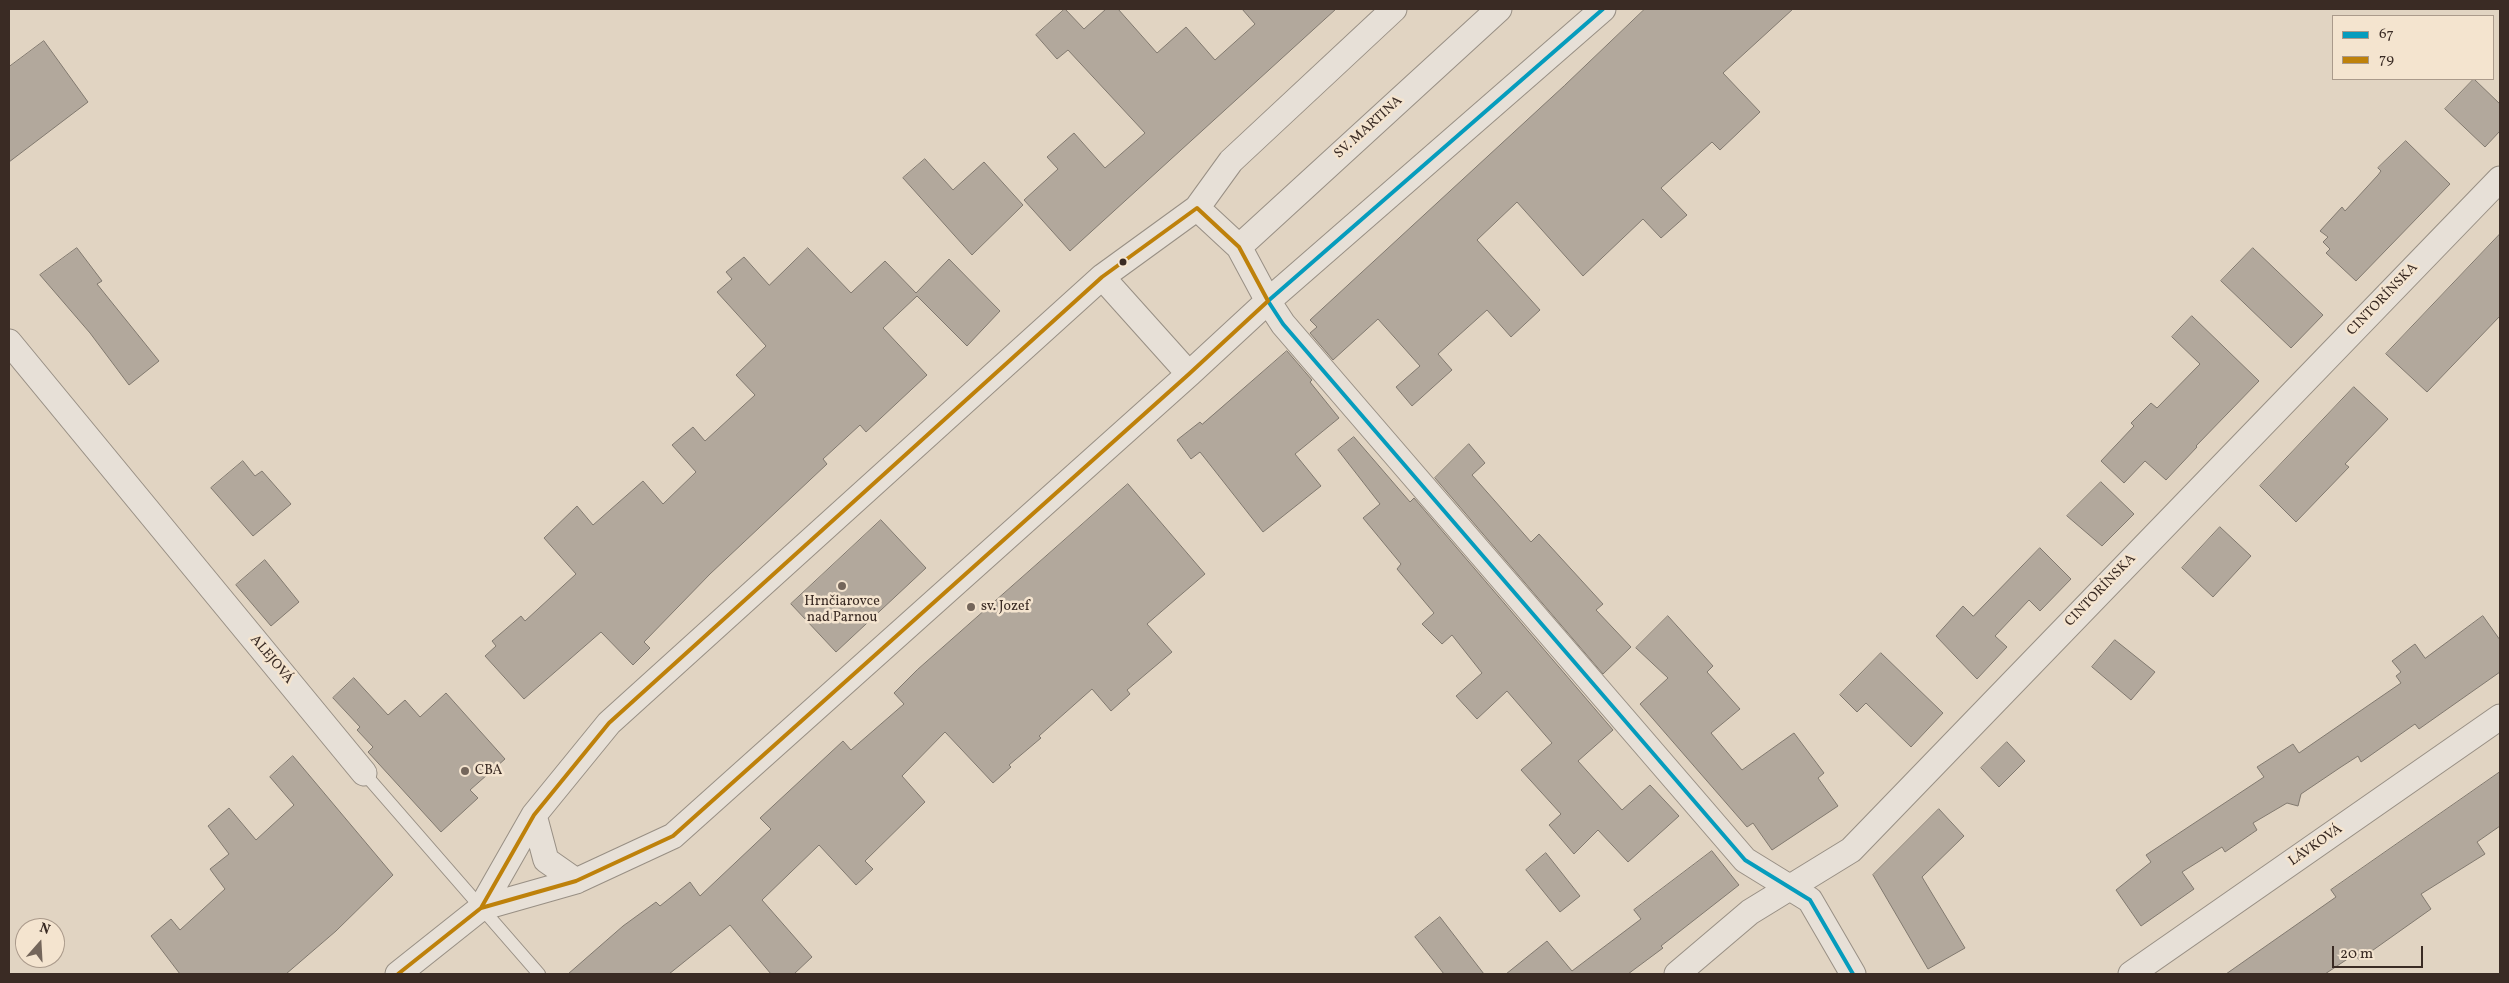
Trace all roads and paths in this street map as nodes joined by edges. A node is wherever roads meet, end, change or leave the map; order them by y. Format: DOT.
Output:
graph roads {
  1 [pos="1394,9"];
  2 [pos="1499,9"];
  3 [pos="1603,9"];
  4 [pos="2500,179"];
  5 [pos="1198,208"];
  6 [pos="1239,246"];
  7 [pos="1102,277"];
  8 [pos="1268,301"];
  9 [pos="9,342"];
  10 [pos="1189,374"];
  11 [pos="2500,717"];
  12 [pos="364,772"];
  13 [pos="534,815"];
  14 [pos="576,882"];
  15 [pos="1788,888"];
  16 [pos="481,908"];
  17 [pos="398,974"];
  18 [pos="539,974"];
  19 [pos="1677,974"];
  20 [pos="1853,974"];
  21 [pos="2131,974"];
  1 -- 5 [label="street"];
  2 -- 6 [label="street, SV. MARTINA"];
  3 -- 8 [label="street"];
  4 -- 15 [label="street, CINTORÍNSKA"];
  5 -- 6 [label="street"];
  5 -- 7 [label="street"];
  6 -- 8 [label="street"];
  7 -- 10 [label="street"];
  7 -- 13 [label="street"];
  8 -- 10 [label="street"];
  8 -- 15 [label="street"];
  9 -- 12 [label="street, ALEJOVÁ"];
  10 -- 14 [label="street"];
  11 -- 21 [label="street, LÁVKOVÁ"];
  12 -- 16 [label="lane, ALEJOVÁ"];
  13 -- 14 [label="street"];
  13 -- 16 [label="street"];
  14 -- 16 [label="street"];
  15 -- 19 [label="street, CINTORÍNSKA"];
  15 -- 20 [label="street"];
  16 -- 17 [label="street"];
  16 -- 18 [label="lane, ALEJOVÁ"];
}
